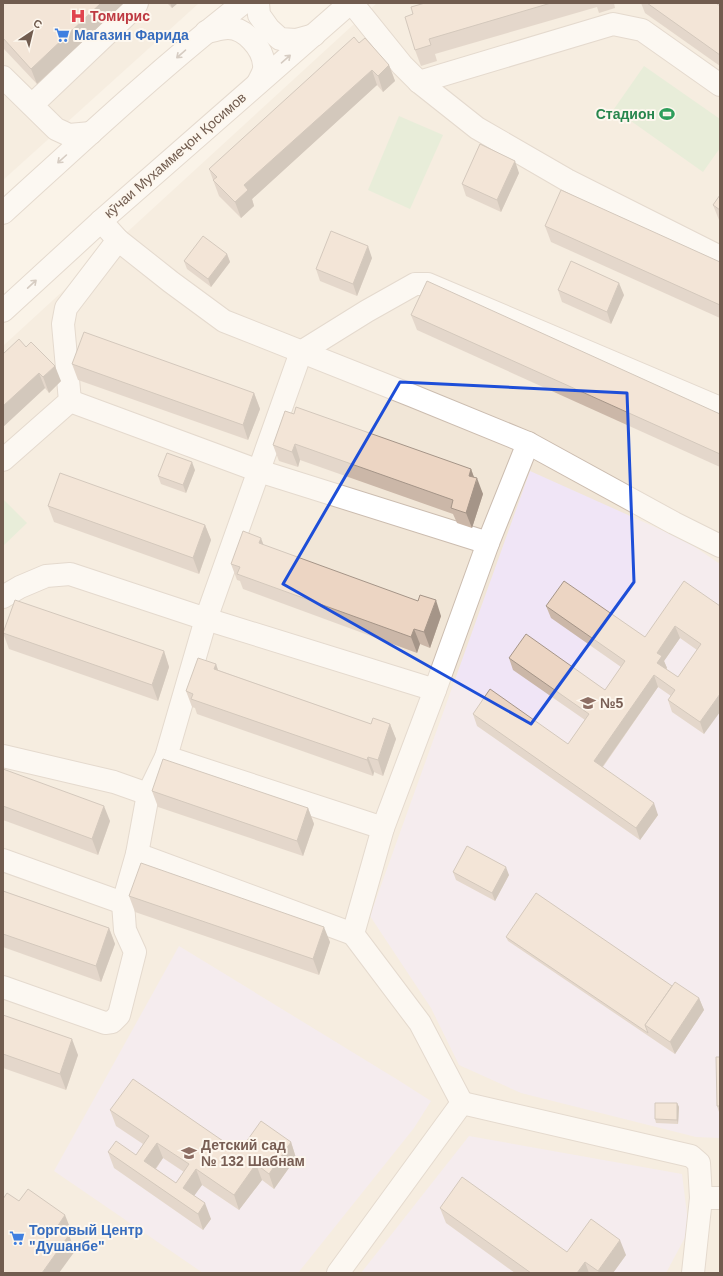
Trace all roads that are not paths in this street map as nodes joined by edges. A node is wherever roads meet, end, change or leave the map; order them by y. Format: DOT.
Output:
graph roads {
  1 [pos="137,3"];
  2 [pos="243,3"];
  3 [pos="258,3"];
  4 [pos="351,3"];
  5 [pos="206,32"];
  6 [pos="315,34"];
  7 [pos="3,76"];
  8 [pos="419,82"];
  9 [pos="258,83"];
  10 [pos="720,85"];
  11 [pos="32,105"];
  12 [pos="91,133"];
  13 [pos="3,213"];
  14 [pos="101,220"];
  15 [pos="118,240"];
  16 [pos="720,257"];
  17 [pos="3,310"];
  18 [pos="301,352"];
  19 [pos="70,401"];
  20 [pos="720,408"];
  21 [pos="528,443"];
  22 [pos="3,460"];
  23 [pos="259,471"];
  24 [pos="488,543"];
  25 [pos="720,546"];
  26 [pos="3,597"];
  27 [pos="206,619"];
  28 [pos="435,690"];
  29 [pos="3,756"];
  30 [pos="166,757"];
  31 [pos="148,794"];
  32 [pos="383,828"];
  33 [pos="137,854"];
  34 [pos="3,860"];
  35 [pos="123,903"];
  36 [pos="353,934"];
  37 [pos="3,987"];
  38 [pos="462,1103"];
  39 [pos="710,1198"];
  40 [pos="338,1273"];
  41 [pos="693,1273"];
  1 -- 11 [label="street"];
  2 -- 5 [label="street"];
  3 -- 6 [label="street"];
  4 -- 6 [label="street, кӯчаи Мухаммеҷон Қосимов"];
  4 -- 8 [label="street"];
  5 -- 9 [label="street"];
  5 -- 12 [label="street, one-way"];
  9 -- 6 [label="street, кӯчаи Мухаммеҷон Қосимов, one-way"];
  7 -- 11 [label="street"];
  8 -- 10 [label="street"];
  8 -- 16 [label="street"];
  9 -- 14 [label="street, кӯчаи Мухаммеҷон Қосимов"];
  11 -- 12 [label="street"];
  12 -- 13 [label="street, one-way"];
  14 -- 15 [label="street"];
  17 -- 14 [label="street, кӯчаи Мухаммеҷон Қосимов, one-way"];
  15 -- 18 [label="street"];
  15 -- 19 [label="street"];
  18 -- 20 [label="street"];
  18 -- 21 [label="street"];
  18 -- 23 [label="street"];
  19 -- 22 [label="street"];
  19 -- 23 [label="street"];
  21 -- 24 [label="street"];
  21 -- 25 [label="street"];
  23 -- 24 [label="street"];
  23 -- 27 [label="street"];
  24 -- 28 [label="street"];
  26 -- 27 [label="street"];
  27 -- 28 [label="street"];
  27 -- 30 [label="street"];
  28 -- 32 [label="street"];
  29 -- 31 [label="street"];
  30 -- 31 [label="street"];
  30 -- 32 [label="street"];
  31 -- 33 [label="street"];
  32 -- 36 [label="street"];
  33 -- 35 [label="street"];
  33 -- 36 [label="street"];
  34 -- 35 [label="street"];
  35 -- 37 [label="street"];
  36 -- 38 [label="street"];
  38 -- 39 [label="street"];
  38 -- 40 [label="street"];
  39 -- 41 [label="street"];
}
